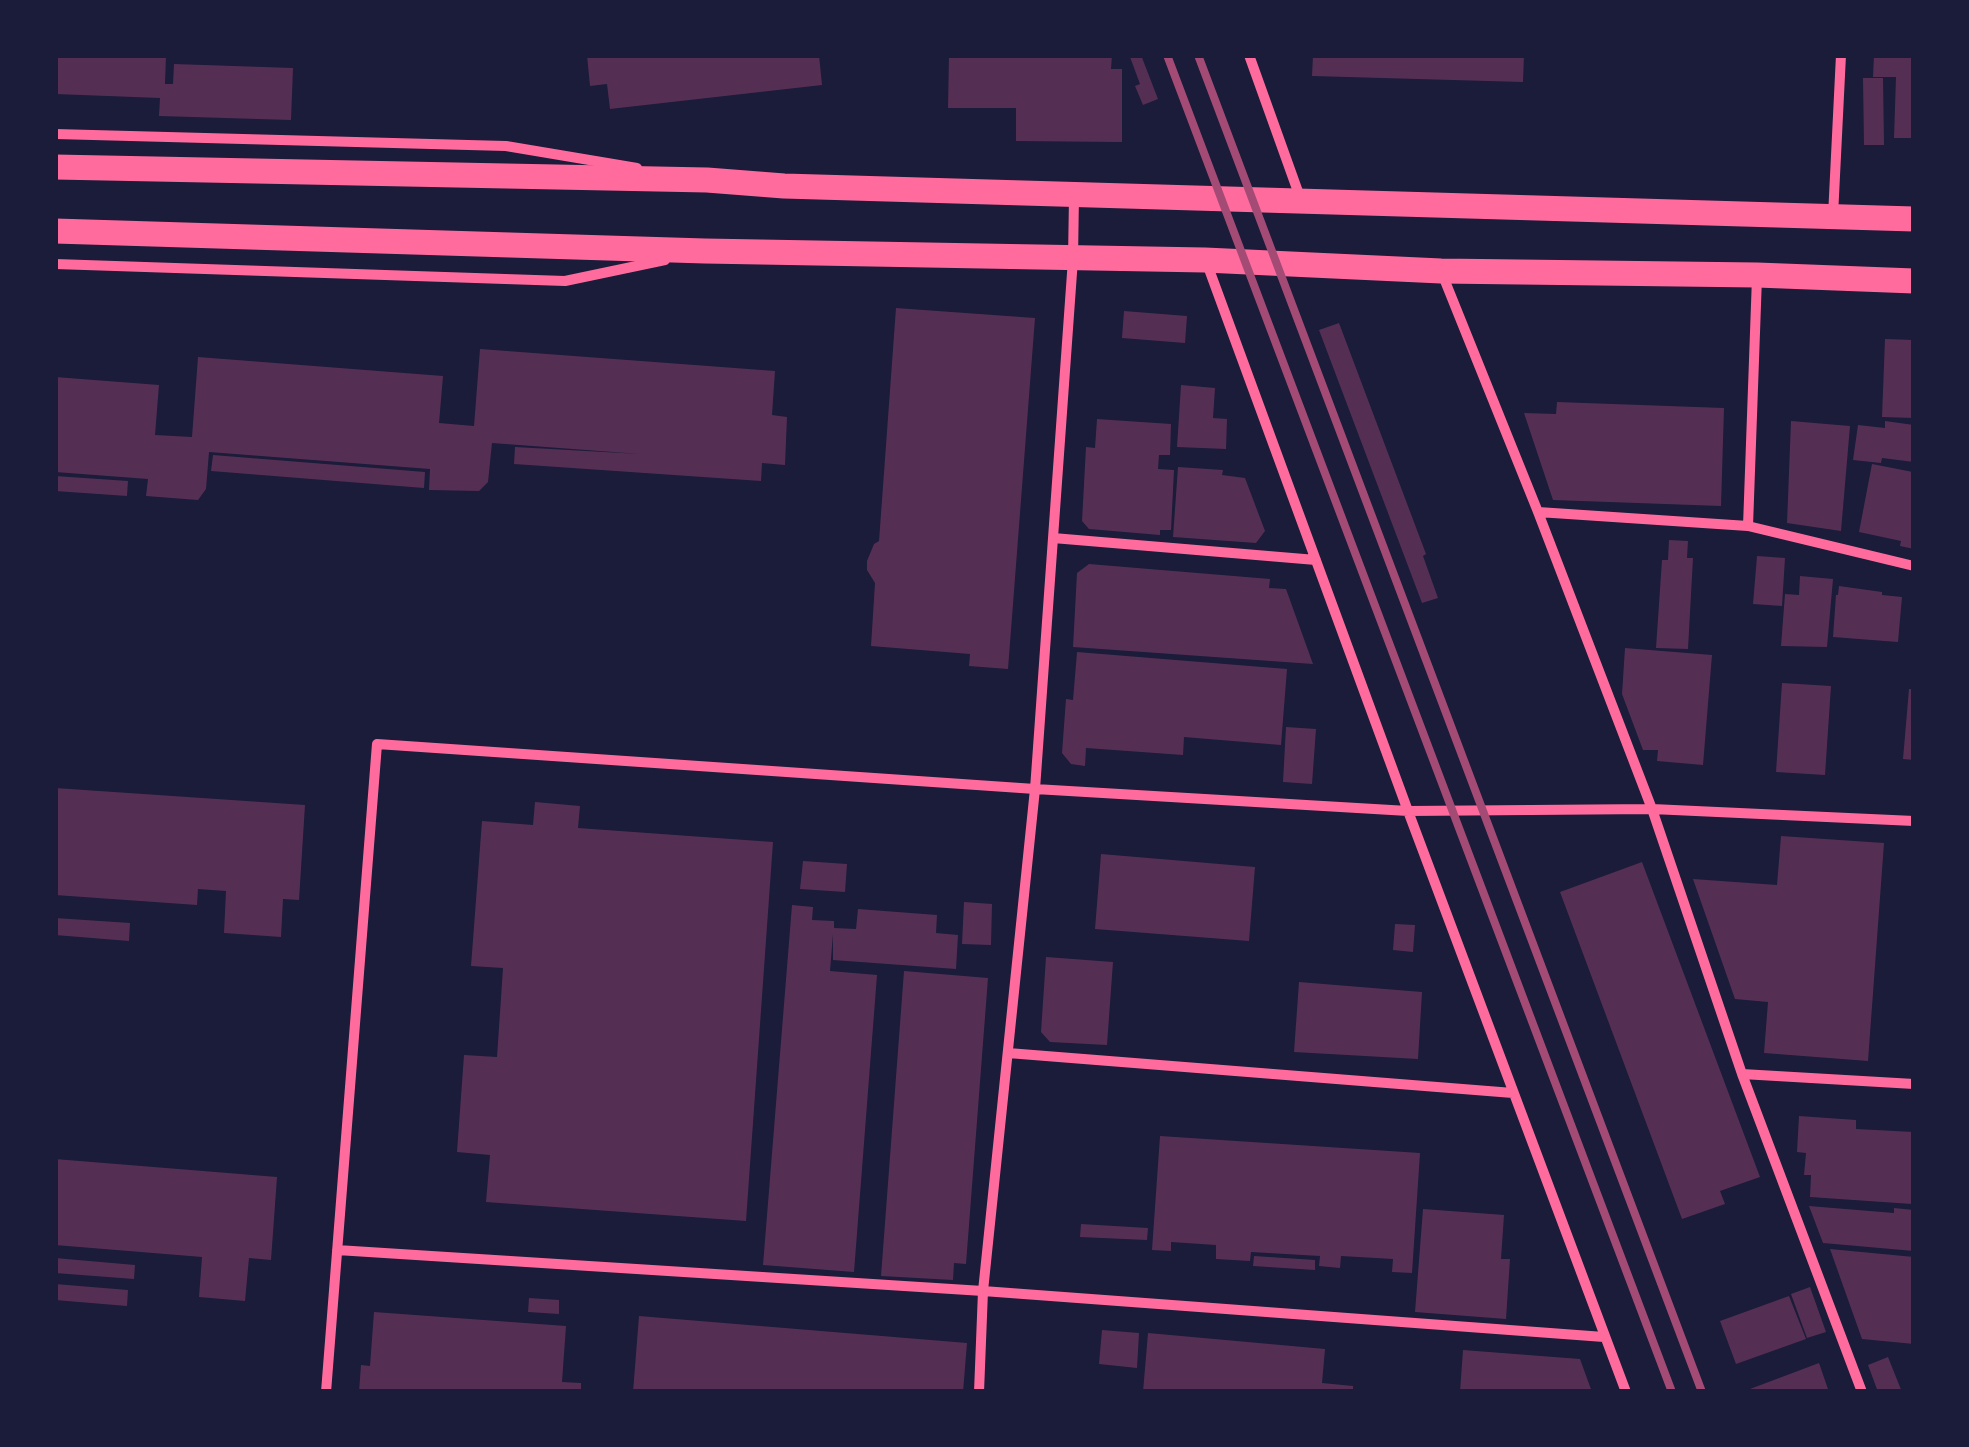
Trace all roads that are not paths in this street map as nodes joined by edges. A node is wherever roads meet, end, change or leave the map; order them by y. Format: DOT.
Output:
graph roads {
  1 [pos="1248,55"];
  2 [pos="1841,55"];
  3 [pos="55,134"];
  4 [pos="55,167"];
  5 [pos="707,180"];
  6 [pos="1074,195"];
  7 [pos="1302,202"];
  8 [pos="1832,217"];
  9 [pos="1914,219"];
  10 [pos="55,232"];
  11 [pos="705,251"];
  12 [pos="1073,259"];
  13 [pos="1206,260"];
  14 [pos="55,264"];
  15 [pos="1440,270"];
  16 [pos="1757,275"];
  17 [pos="1914,280"];
  18 [pos="1538,512"];
  19 [pos="1748,526"];
  20 [pos="1052,538"];
  21 [pos="1316,560"];
  22 [pos="1914,566"];
  23 [pos="1035,789"];
  24 [pos="1652,809"];
  25 [pos="1408,811"];
  26 [pos="1914,820"];
  27 [pos="1008,1053"];
  28 [pos="1742,1074"];
  29 [pos="1914,1084"];
  30 [pos="1513,1093"];
  31 [pos="337,1250"];
  32 [pos="983,1290"];
  33 [pos="1604,1337"];
  34 [pos="326,1392"];
  35 [pos="978,1392"];
  36 [pos="1626,1392"];
  37 [pos="1862,1392"];
  1 -- 7 [label="street"];
  2 -- 8 [label="street"];
  3 -- 5 [label="street"];
  4 -- 5 [label="main road"];
  5 -- 6 [label="main road"];
  6 -- 7 [label="main road"];
  6 -- 12 [label="street"];
  7 -- 8 [label="main road"];
  8 -- 9 [label="main road"];
  10 -- 11 [label="main road"];
  11 -- 12 [label="main road"];
  11 -- 14 [label="street"];
  12 -- 13 [label="main road"];
  12 -- 20 [label="street"];
  13 -- 15 [label="main road"];
  13 -- 21 [label="street"];
  15 -- 16 [label="main road"];
  15 -- 18 [label="street"];
  16 -- 17 [label="main road"];
  16 -- 19 [label="street"];
  18 -- 19 [label="street"];
  18 -- 24 [label="street"];
  19 -- 22 [label="street"];
  20 -- 21 [label="street"];
  20 -- 23 [label="street"];
  21 -- 25 [label="street"];
  23 -- 25 [label="street"];
  23 -- 27 [label="street"];
  23 -- 31 [label="street"];
  24 -- 25 [label="street"];
  24 -- 26 [label="street"];
  24 -- 28 [label="street"];
  25 -- 30 [label="street"];
  27 -- 30 [label="street"];
  27 -- 32 [label="street"];
  28 -- 29 [label="street"];
  28 -- 37 [label="street"];
  30 -- 33 [label="street"];
  31 -- 32 [label="street"];
  31 -- 34 [label="street"];
  32 -- 33 [label="street"];
  32 -- 35 [label="street"];
  33 -- 36 [label="street"];
}
